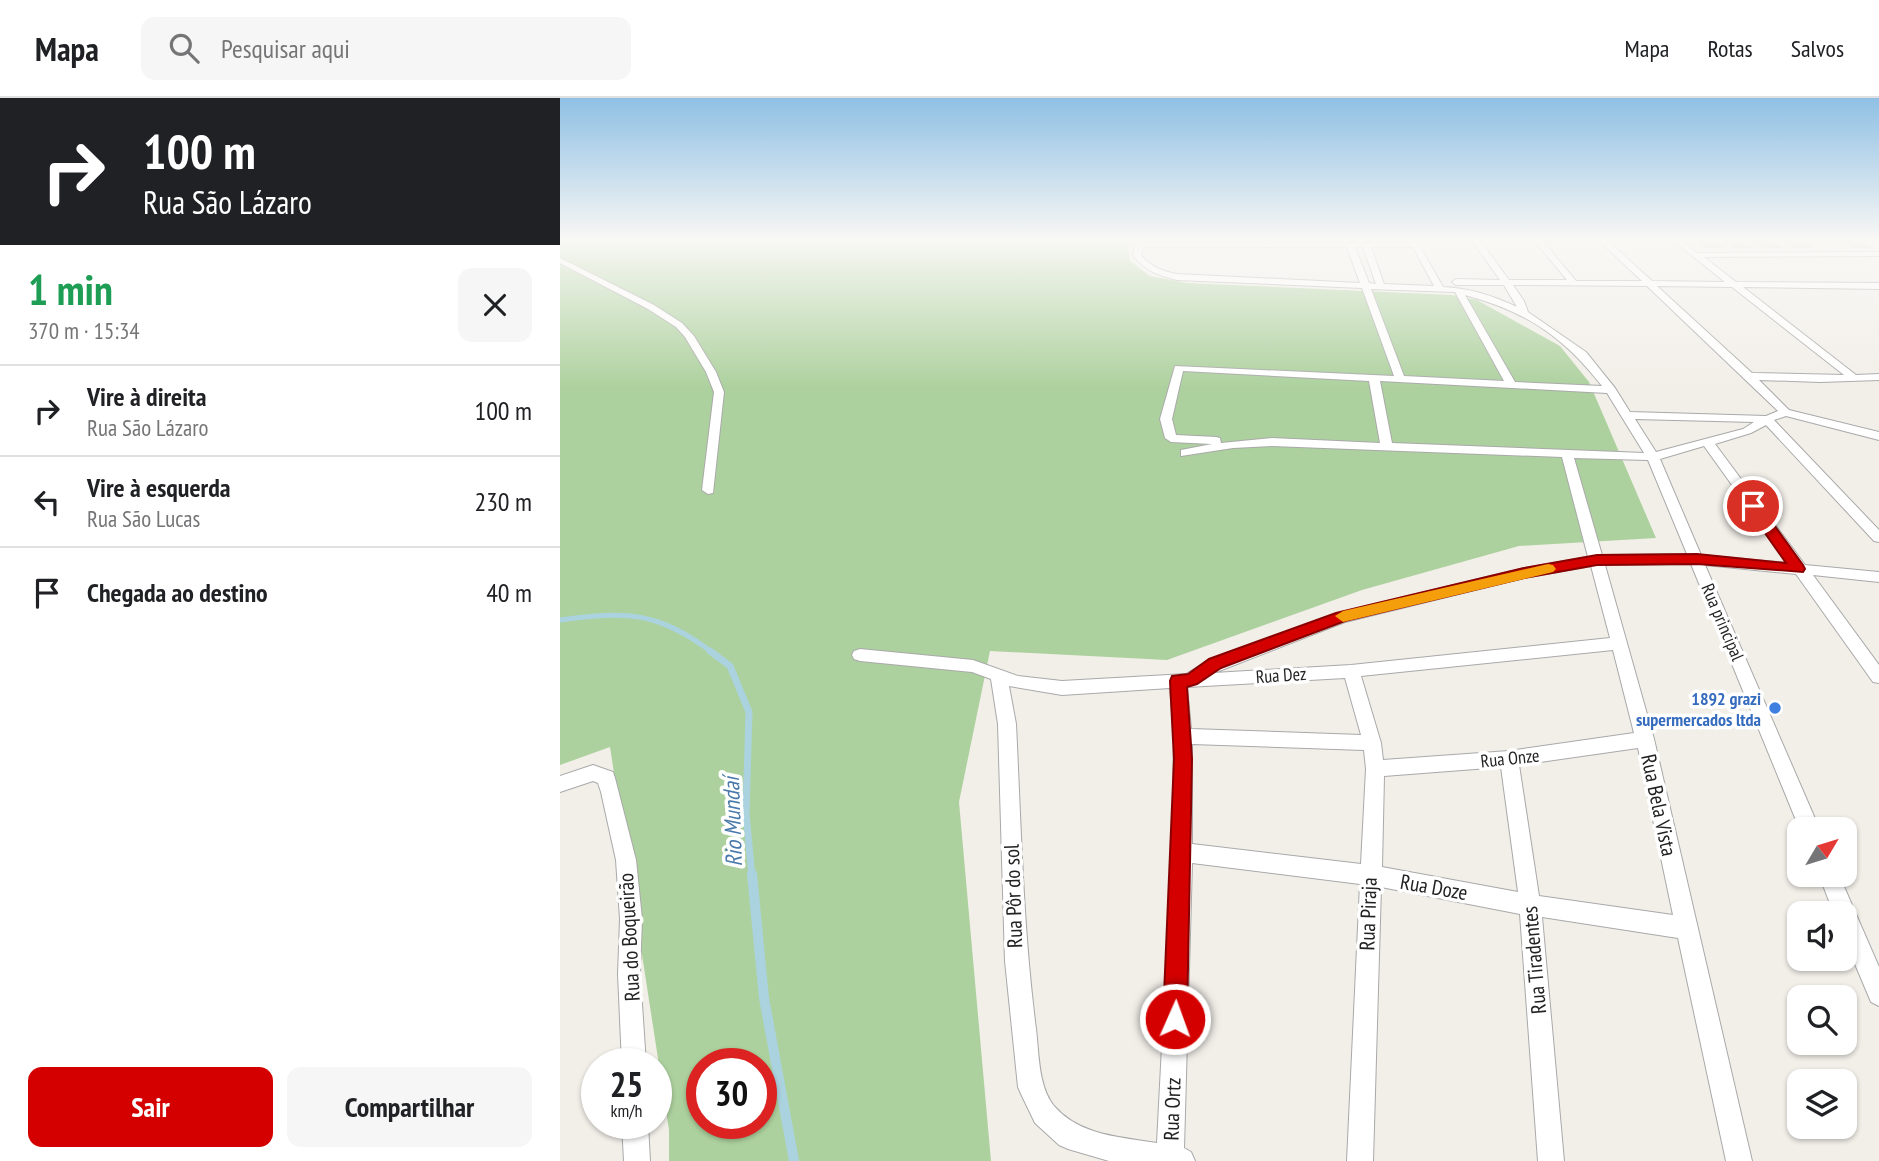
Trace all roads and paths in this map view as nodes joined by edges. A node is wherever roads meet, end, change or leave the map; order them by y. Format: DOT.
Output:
graph roads {
  1 [pos="616,289"];
  2 [pos="1369,289"];
  3 [pos="1451,289"];
  4 [pos="1511,289"];
  5 [pos="1534,289"];
  6 [pos="1652,289"];
  7 [pos="1739,289"];
  8 [pos="1458,290"];
  9 [pos="1520,300"];
  10 [pos="1524,313"];
  11 [pos="1749,376"];
  12 [pos="1879,377"];
  13 [pos="1374,378"];
  14 [pos="1854,378"];
  15 [pos="1399,379"];
  16 [pos="1511,385"];
  17 [pos="1611,390"];
  18 [pos="1785,412"];
  19 [pos="1628,415"];
  20 [pos="1767,419"];
  21 [pos="1879,436"];
  22 [pos="1252,443"];
  23 [pos="1708,443"];
  24 [pos="1386,445"];
  25 [pos="1185,453"];
  26 [pos="1567,453"];
  27 [pos="1653,457"];
  28 [pos="708,490"];
  29 [pos="1879,538"];
  30 [pos="1697,559"];
  31 [pos="1597,560"];
  32 [pos="1798,569"];
  33 [pos="1879,577"];
  34 [pos="1620,643"];
  35 [pos="860,655"];
  36 [pos="1351,671"];
  37 [pos="999,674"];
  38 [pos="1879,677"];
  39 [pos="1185,680"];
  40 [pos="1183,736"];
  41 [pos="1645,740"];
  42 [pos="1372,743"];
  43 [pos="1509,759"];
  44 [pos="1375,769"];
  45 [pos="560,784"];
  46 [pos="1805,817"];
  47 [pos="1182,852"];
  48 [pos="1369,875"];
  49 [pos="1834,887"];
  50 [pos="1530,905"];
  51 [pos="1685,928"];
  52 [pos="1879,994"];
  53 [pos="633,1048"];
  54 [pos="636,1139"];
  55 [pos="1176,1160"];
  56 [pos="637,1161"];
  57 [pos="1360,1161"];
  58 [pos="1551,1161"];
  59 [pos="1739,1161"];
  1 -- 28 [label="street"];
  2 -- 15 [label="street"];
  3 -- 8 [label="street, Rua principal"];
  4 -- 9 [label="street"];
  5 -- 9 [label="street"];
  6 -- 11 [label="street"];
  7 -- 14 [label="street"];
  8 -- 10 [label="street, Rua principal"];
  8 -- 16 [label="street"];
  9 -- 10 [label="street"];
  10 -- 17 [label="street, Rua principal"];
  11 -- 14 [label="street"];
  11 -- 18 [label="street"];
  12 -- 14 [label="street"];
  13 -- 15 [label="street"];
  13 -- 22 [label="street"];
  13 -- 24 [label="street"];
  15 -- 16 [label="street"];
  16 -- 17 [label="street"];
  17 -- 19 [label="street, Rua principal"];
  18 -- 20 [label="street"];
  18 -- 21 [label="street"];
  19 -- 20 [label="street"];
  19 -- 27 [label="street, Rua principal"];
  20 -- 23 [label="street"];
  20 -- 29 [label="street"];
  22 -- 24 [label="street"];
  22 -- 25 [label="street"];
  23 -- 27 [label="street"];
  23 -- 32 [label="street"];
  24 -- 26 [label="street"];
  26 -- 27 [label="street"];
  26 -- 31 [label="street, Rua Bela Vista"];
  27 -- 30 [label="street, Rua principal"];
  30 -- 31 [label="street"];
  30 -- 32 [label="street"];
  30 -- 46 [label="street, Rua principal"];
  31 -- 34 [label="street, Rua Bela Vista"];
  31 -- 39 [label="street"];
  32 -- 33 [label="street"];
  32 -- 38 [label="street"];
  34 -- 36 [label="street, Rua Dez"];
  34 -- 41 [label="street, Rua Bela Vista"];
  35 -- 37 [label="street, Rua Dez"];
  36 -- 39 [label="street, Rua Dez"];
  36 -- 42 [label="street, Rua Piraja"];
  37 -- 39 [label="street, Rua Dez"];
  37 -- 55 [label="street, Rua Pôr do sol"];
  39 -- 40 [label="street, Rua Ortz"];
  40 -- 42 [label="street"];
  40 -- 47 [label="street, Rua Ortz"];
  41 -- 43 [label="street, Rua Onze"];
  41 -- 51 [label="street, Rua Bela Vista"];
  42 -- 44 [label="street, Rua Piraja"];
  43 -- 44 [label="street, Rua Onze"];
  43 -- 50 [label="street, Rua Tiradentes"];
  44 -- 48 [label="street, Rua Piraja"];
  45 -- 53 [label="street, Rua do Boqueirão"];
  47 -- 48 [label="street, Rua Doze"];
  47 -- 55 [label="street, Rua Ortz"];
  48 -- 50 [label="street, Rua Doze"];
  48 -- 57 [label="street, Rua Piraja"];
  49 -- 52 [label="street"];
  50 -- 51 [label="street, Rua Doze"];
  50 -- 58 [label="street, Rua Tiradentes"];
  51 -- 59 [label="street, Rua Bela Vista"];
  54 -- 56 [label="street"];
}
